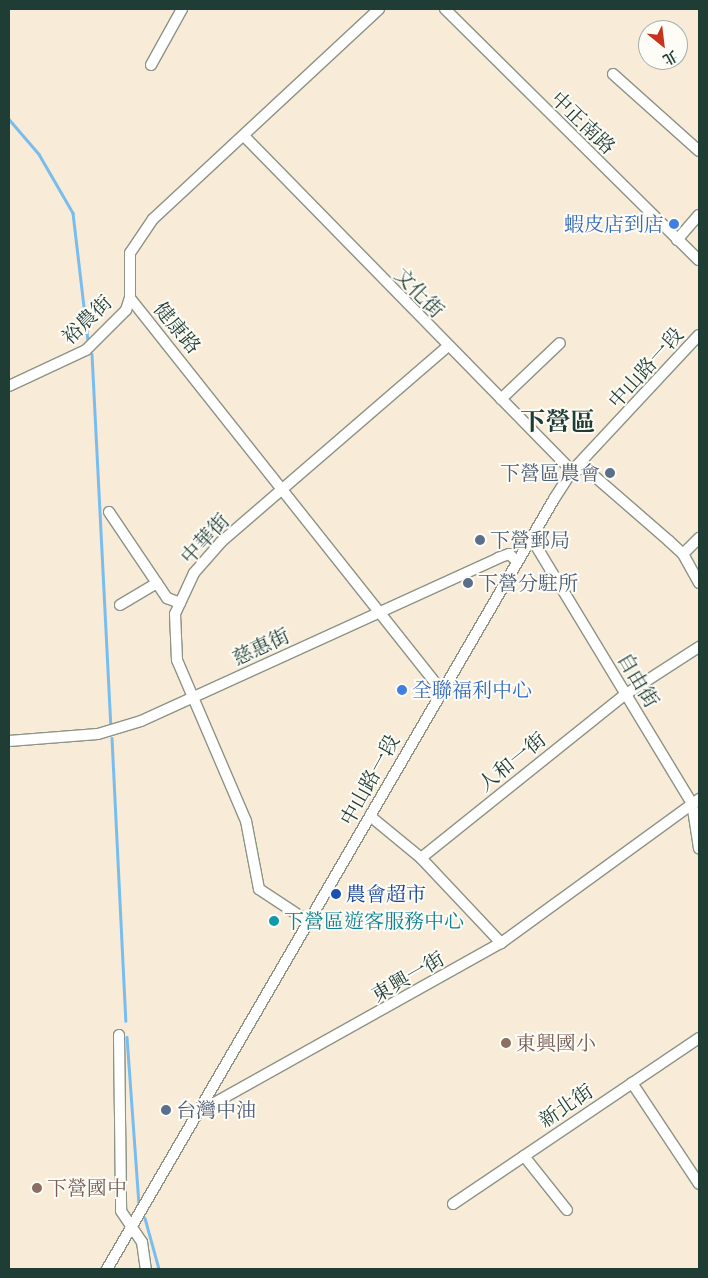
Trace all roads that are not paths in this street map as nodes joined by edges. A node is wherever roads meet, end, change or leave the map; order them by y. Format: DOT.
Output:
graph roads {
  1 [pos="182,9"];
  2 [pos="379,9"];
  3 [pos="445,9"];
  4 [pos="151,65"];
  5 [pos="613,74"];
  6 [pos="245,137"];
  7 [pos="699,151"];
  8 [pos="699,215"];
  9 [pos="677,240"];
  10 [pos="699,260"];
  11 [pos="130,298"];
  12 [pos="699,335"];
  13 [pos="560,343"];
  14 [pos="448,346"];
  15 [pos="9,386"];
  16 [pos="501,399"];
  17 [pos="572,471"];
  18 [pos="281,492"];
  19 [pos="110,512"];
  20 [pos="530,536"];
  21 [pos="699,538"];
  22 [pos="683,554"];
  23 [pos="516,560"];
  24 [pos="157,582"];
  25 [pos="699,583"];
  26 [pos="180,603"];
  27 [pos="120,605"];
  28 [pos="380,612"];
  29 [pos="699,647"];
  30 [pos="442,690"];
  31 [pos="626,694"];
  32 [pos="191,699"];
  33 [pos="9,741"];
  34 [pos="696,801"];
  35 [pos="370,816"];
  36 [pos="699,848"];
  37 [pos="421,858"];
  38 [pos="309,922"];
  39 [pos="500,944"];
  40 [pos="119,1036"];
  41 [pos="699,1038"];
  42 [pos="632,1083"];
  43 [pos="202,1110"];
  44 [pos="524,1156"];
  45 [pos="699,1184"];
  46 [pos="453,1204"];
  47 [pos="567,1210"];
  48 [pos="132,1227"];
  49 [pos="107,1269"];
  50 [pos="146,1269"];
  1 -- 4 [label="street"];
  2 -- 6 [label="street, 健康路"];
  3 -- 9 [label="street, 中正南路"];
  5 -- 7 [label="street"];
  6 -- 11 [label="street, 健康路"];
  6 -- 14 [label="street, 文化街"];
  8 -- 9 [label="street"];
  9 -- 10 [label="street, 中正南路"];
  11 -- 15 [label="street, 裕農街"];
  11 -- 18 [label="street, 健康路"];
  12 -- 17 [label="street, 中山路一段"];
  13 -- 16 [label="street"];
  14 -- 16 [label="street, 文化街"];
  14 -- 18 [label="street, 中華街"];
  16 -- 17 [label="street, 文化街"];
  17 -- 20 [label="street, 中山路一段"];
  17 -- 22 [label="street"];
  18 -- 26 [label="street, 中華街"];
  18 -- 28 [label="street, 健康路"];
  19 -- 24 [label="street"];
  20 -- 23 [label="street, 中山路一段"];
  20 -- 31 [label="street, 自由街"];
  21 -- 22 [label="street"];
  22 -- 25 [label="street"];
  23 -- 28 [label="street, 慈惠街"];
  23 -- 30 [label="street, 中山路一段"];
  24 -- 26 [label="street"];
  24 -- 27 [label="street"];
  26 -- 32 [label="street, 中華街"];
  28 -- 30 [label="street, 健康路"];
  28 -- 32 [label="street, 慈惠街"];
  29 -- 31 [label="street, 人和一街"];
  30 -- 35 [label="street, 中山路一段"];
  31 -- 34 [label="street, 自由街"];
  31 -- 37 [label="street, 人和一街"];
  32 -- 33 [label="street, 慈惠街"];
  32 -- 38 [label="street, 中華街"];
  34 -- 36 [label="street, 自由街"];
  34 -- 39 [label="street, 東興一街"];
  35 -- 37 [label="street"];
  35 -- 38 [label="street, 中山路一段"];
  37 -- 39 [label="street"];
  38 -- 43 [label="street, 中山路一段"];
  39 -- 43 [label="street, 東興一街"];
  40 -- 48 [label="street"];
  41 -- 42 [label="street, 新北街"];
  42 -- 44 [label="street, 新北街"];
  42 -- 45 [label="street"];
  43 -- 48 [label="street, 中山路一段"];
  44 -- 46 [label="street, 新北街"];
  44 -- 47 [label="street"];
  48 -- 49 [label="street, 中山路一段"];
  48 -- 50 [label="street"];
}
